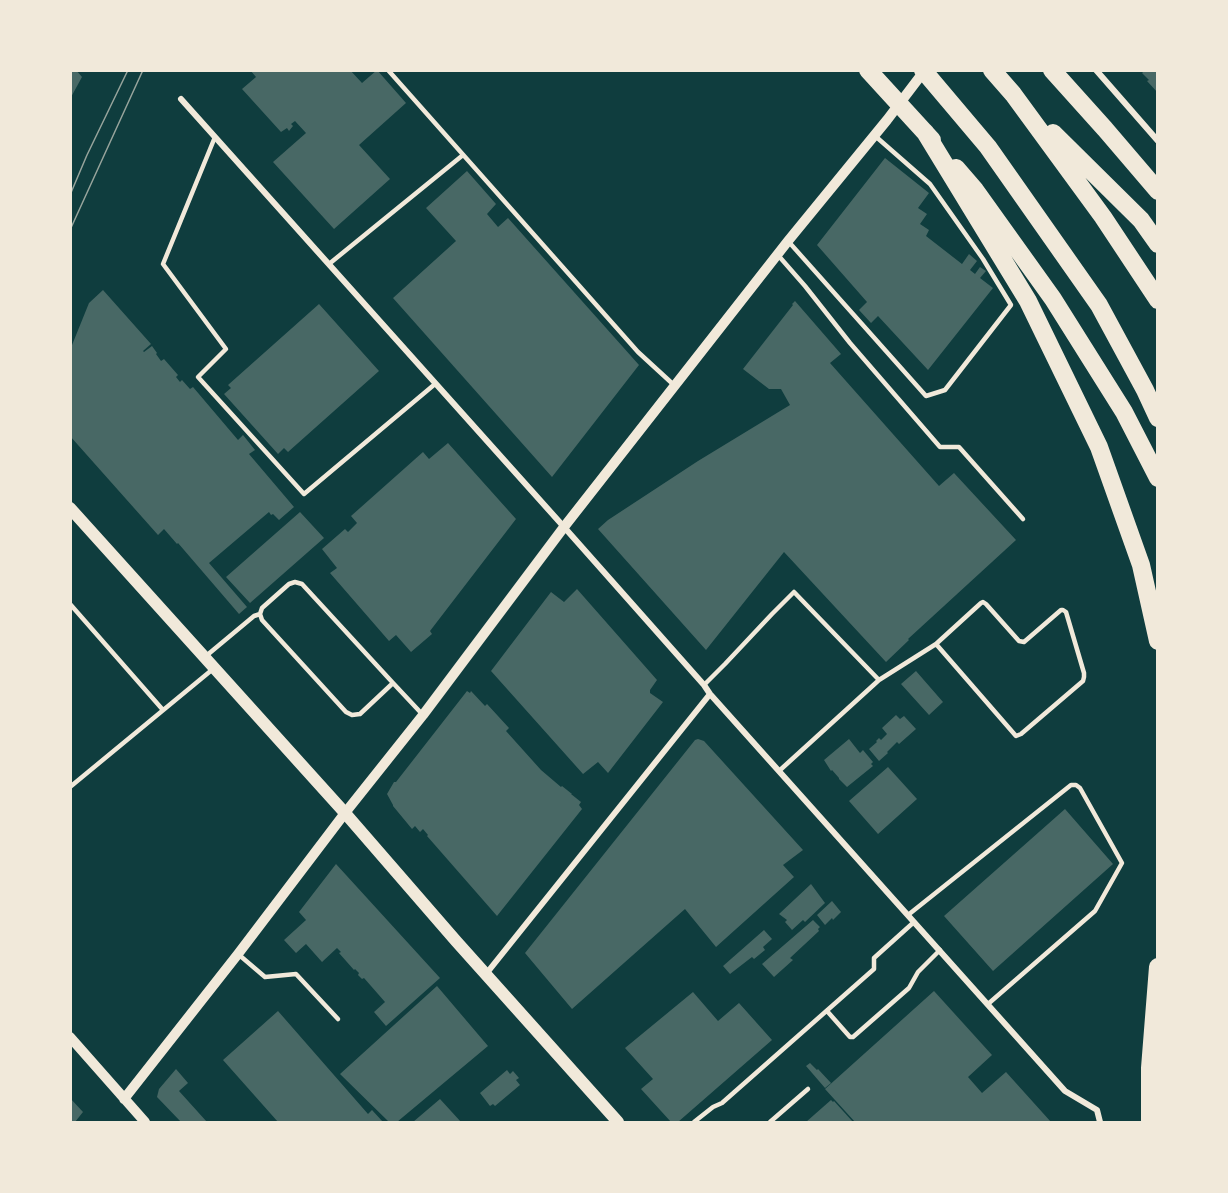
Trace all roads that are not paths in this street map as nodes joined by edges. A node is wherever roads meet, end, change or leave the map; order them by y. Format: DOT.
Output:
graph roads {
  1 [pos="388,70"];
  2 [pos="868,70"];
  3 [pos="924,70"];
  4 [pos="992,70"];
  5 [pos="1052,70"];
  6 [pos="1096,70"];
  7 [pos="1013,94"];
  8 [pos="181,99"];
  9 [pos="925,132"];
  10 [pos="874,135"];
  11 [pos="215,137"];
  12 [pos="1158,141"];
  13 [pos="463,155"];
  14 [pos="1158,191"];
  15 [pos="788,241"];
  16 [pos="1158,244"];
  17 [pos="777,254"];
  18 [pos="329,264"];
  19 [pos="1158,300"];
  20 [pos="435,384"];
  21 [pos="675,386"];
  22 [pos="1158,418"];
  23 [pos="1158,478"];
  24 [pos="70,508"];
  25 [pos="1023,519"];
  26 [pos="564,527"];
  27 [pos="70,604"];
  28 [pos="260,614"];
  29 [pos="1158,642"];
  30 [pos="936,644"];
  31 [pos="205,656"];
  32 [pos="215,667"];
  33 [pos="879,680"];
  34 [pos="393,683"];
  35 [pos="704,685"];
  36 [pos="710,694"];
  37 [pos="163,710"];
  38 [pos="423,715"];
  39 [pos="779,771"];
  40 [pos="70,787"];
  41 [pos="345,813"];
  42 [pos="908,915"];
  43 [pos="914,922"];
  44 [pos="939,950"];
  45 [pos="237,954"];
  46 [pos="1158,967"];
  47 [pos="486,974"];
  48 [pos="988,1004"];
  49 [pos="827,1011"];
  50 [pos="338,1019"];
  51 [pos="70,1037"];
  52 [pos="808,1089"];
  53 [pos="124,1098"];
  54 [pos="146,1122"];
  55 [pos="618,1122"];
  56 [pos="694,1122"];
  57 [pos="770,1122"];
  58 [pos="1100,1122"];
  59 [pos="1150,1122"];
  1 -- 13 [label="lane"];
  2 -- 9 [label="highway"];
  3 -- 10 [label="street"];
  3 -- 22 [label="highway"];
  4 -- 7 [label="highway"];
  5 -- 14 [label="highway"];
  6 -- 12 [label="street"];
  7 -- 16 [label="highway"];
  7 -- 19 [label="highway"];
  8 -- 11 [label="street"];
  9 -- 23 [label="highway"];
  9 -- 29 [label="highway"];
  10 -- 15 [label="street"];
  10 -- 15 [label="lane"];
  11 -- 18 [label="street"];
  11 -- 20 [label="lane"];
  13 -- 18 [label="lane"];
  13 -- 21 [label="lane"];
  15 -- 17 [label="street"];
  17 -- 21 [label="street"];
  17 -- 25 [label="lane"];
  18 -- 20 [label="street"];
  20 -- 26 [label="street"];
  21 -- 26 [label="street"];
  24 -- 31 [label="main road"];
  26 -- 35 [label="street"];
  26 -- 38 [label="street"];
  27 -- 37 [label="lane"];
  28 -- 31 [label="lane"];
  28 -- 34 [label="lane"];
  28 -- 34 [label="lane"];
  30 -- 30 [label="lane"];
  30 -- 33 [label="lane"];
  31 -- 32 [label="main road"];
  32 -- 37 [label="lane"];
  32 -- 41 [label="main road"];
  33 -- 35 [label="lane"];
  33 -- 39 [label="lane"];
  34 -- 38 [label="lane"];
  35 -- 36 [label="street"];
  36 -- 39 [label="street"];
  36 -- 47 [label="street"];
  37 -- 40 [label="lane"];
  38 -- 41 [label="street"];
  39 -- 42 [label="street"];
  41 -- 45 [label="street"];
  41 -- 47 [label="main road"];
  42 -- 43 [label="street"];
  42 -- 48 [label="lane"];
  43 -- 44 [label="street"];
  43 -- 49 [label="lane"];
  44 -- 48 [label="street"];
  44 -- 49 [label="lane"];
  45 -- 50 [label="lane"];
  45 -- 53 [label="street"];
  46 -- 59 [label="highway"];
  47 -- 55 [label="main road"];
  48 -- 58 [label="street"];
  49 -- 56 [label="lane"];
  51 -- 53 [label="street"];
  52 -- 57 [label="lane"];
  53 -- 54 [label="street"];
}
